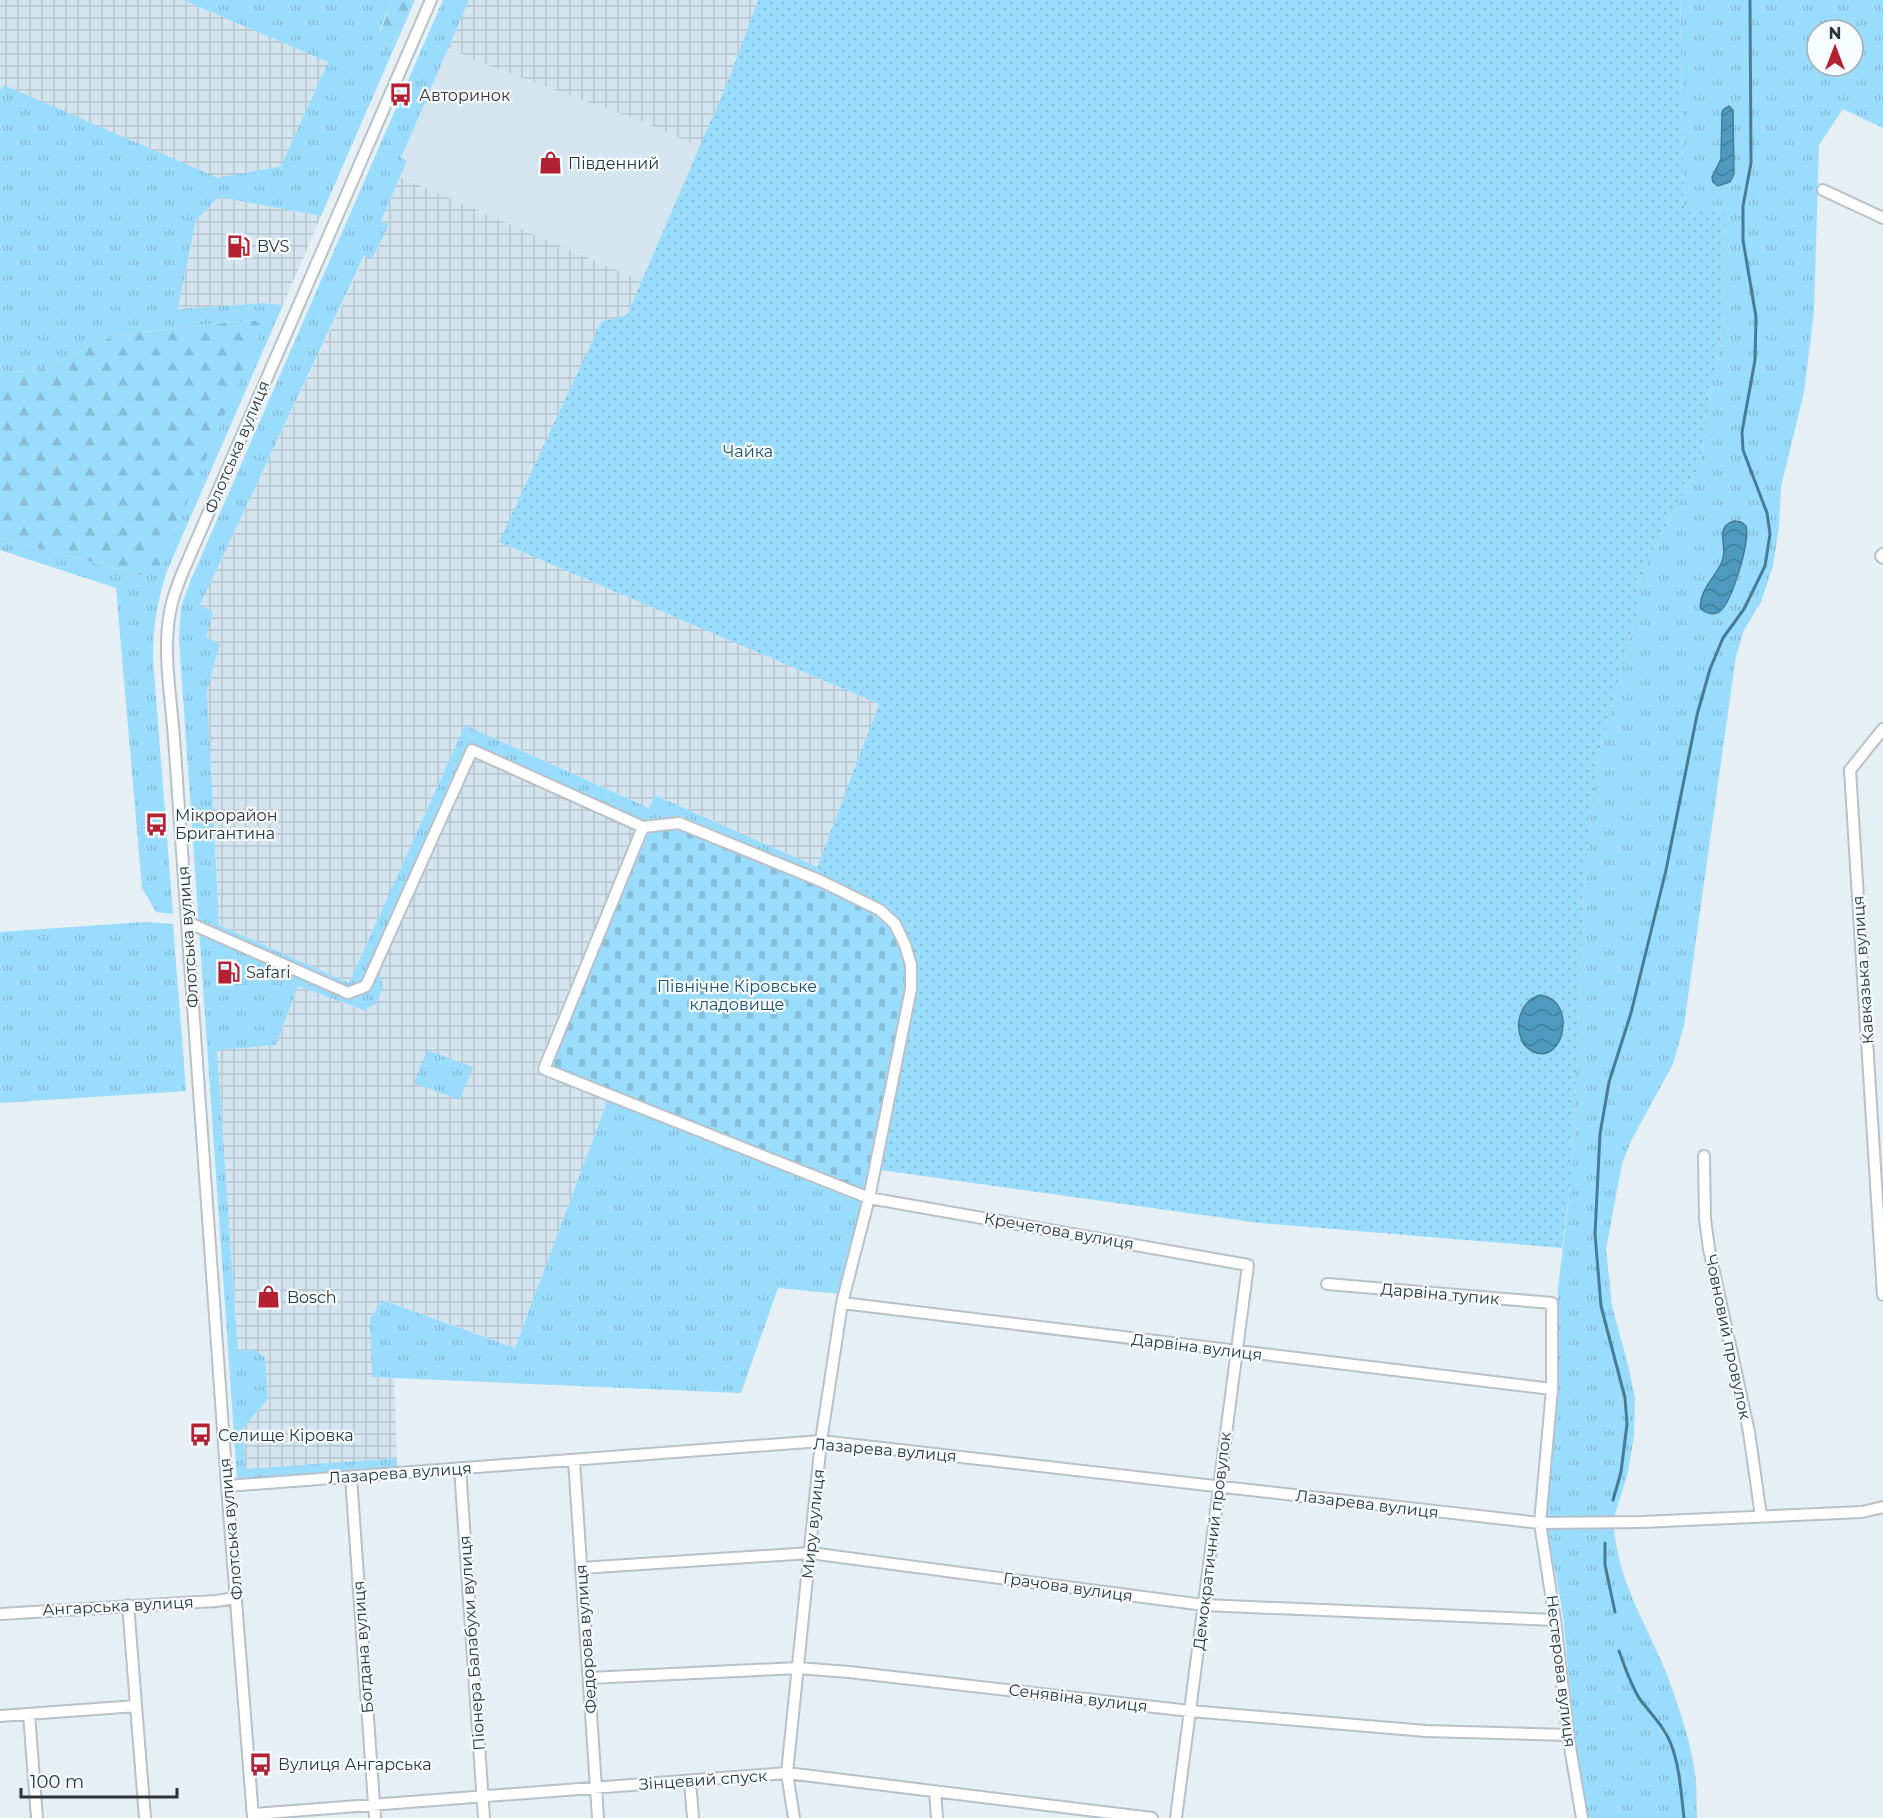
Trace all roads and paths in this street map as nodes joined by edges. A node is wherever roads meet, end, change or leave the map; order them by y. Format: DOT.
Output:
graph roads {
  1 [pos="431,0"];
  2 [pos="1822,190"];
  3 [pos="1883,218"];
  4 [pos="1883,729"];
  5 [pos="643,826"];
  6 [pos="187,922"];
  7 [pos="1704,1156"];
  8 [pos="869,1197"];
  9 [pos="1248,1265"];
  10 [pos="1327,1284"];
  11 [pos="1883,1296"];
  12 [pos="842,1303"];
  13 [pos="1552,1303"];
  14 [pos="1237,1352"];
  15 [pos="1552,1389"];
  16 [pos="821,1441"];
  17 [pos="574,1460"];
  18 [pos="460,1468"];
  19 [pos="351,1477"];
  20 [pos="227,1486"];
  21 [pos="1219,1487"];
  22 [pos="1883,1507"];
  23 [pos="1761,1516"];
  24 [pos="1540,1523"];
  25 [pos="810,1552"];
  26 [pos="581,1568"];
  27 [pos="236,1598"];
  28 [pos="128,1605"];
  29 [pos="1204,1605"];
  30 [pos="0,1614"];
  31 [pos="1555,1620"];
  32 [pos="798,1668"];
  33 [pos="589,1678"];
  34 [pos="136,1706"];
  35 [pos="1190,1711"];
  36 [pos="29,1714"];
  37 [pos="0,1716"];
  38 [pos="1568,1735"];
  39 [pos="787,1773"];
  40 [pos="690,1781"];
  41 [pos="596,1788"];
  42 [pos="935,1791"];
  43 [pos="483,1796"];
  44 [pos="374,1805"];
  45 [pos="1056,1806"];
  46 [pos="253,1816"];
  47 [pos="37,1818"];
  48 [pos="145,1818"];
  49 [pos="375,1818"];
  50 [pos="484,1818"];
  51 [pos="598,1818"];
  52 [pos="693,1818"];
  53 [pos="794,1818"];
  54 [pos="937,1818"];
  55 [pos="1056,1818"];
  56 [pos="1152,1818"];
  57 [pos="1176,1818"];
  58 [pos="1582,1818"];
  1 -- 6 [label="street, Флотська вулиця"];
  2 -- 3 [label="street"];
  4 -- 11 [label="street, Кавказька вулиця"];
  5 -- 6 [label="street"];
  5 -- 8 [label="street, Миру вулиця"];
  5 -- 8 [label="street, Кречетова вулиця"];
  6 -- 20 [label="street, Флотська вулиця"];
  7 -- 23 [label="street, Човновий провулок"];
  8 -- 9 [label="street, Кречетова вулиця"];
  8 -- 12 [label="street, Миру вулиця"];
  9 -- 14 [label="street, Демократичний провулок"];
  10 -- 13 [label="street, Дарвіна тупик"];
  12 -- 14 [label="street, Дарвіна вулиця"];
  12 -- 16 [label="street, Миру вулиця"];
  13 -- 15 [label="street, Нестерова вулиця"];
  14 -- 15 [label="street, Дарвіна вулиця"];
  14 -- 21 [label="street, Демократичний провулок"];
  15 -- 24 [label="street, Нестерова вулиця"];
  16 -- 17 [label="street, Лазарева вулиця"];
  16 -- 21 [label="street, Лазарева вулиця"];
  16 -- 25 [label="street, Миру вулиця"];
  17 -- 18 [label="street, Лазарева вулиця"];
  17 -- 26 [label="street, Федорова вулиця"];
  18 -- 19 [label="street, Лазарева вулиця"];
  18 -- 43 [label="street, Піонера Балабухи вулиця"];
  19 -- 20 [label="street, Лазарева вулиця"];
  19 -- 44 [label="street, Богдана вулиця"];
  20 -- 27 [label="street, Флотська вулиця"];
  21 -- 24 [label="street, Лазарева вулиця"];
  21 -- 29 [label="street, Демократичний провулок"];
  22 -- 23 [label="street"];
  23 -- 24 [label="street"];
  24 -- 31 [label="street, Нестерова вулиця"];
  25 -- 26 [label="street, Грачова вулиця"];
  25 -- 29 [label="street, Грачова вулиця"];
  25 -- 32 [label="street, Миру вулиця"];
  26 -- 33 [label="street, Федорова вулиця"];
  27 -- 28 [label="street, Ангарська вулиця"];
  27 -- 46 [label="street, Флотська вулиця"];
  28 -- 30 [label="street, Ангарська вулиця"];
  28 -- 34 [label="street"];
  29 -- 31 [label="street, Грачова вулиця"];
  29 -- 35 [label="street, Демократичний провулок"];
  31 -- 38 [label="street, Нестерова вулиця"];
  32 -- 33 [label="street, Сенявіна вулиця"];
  32 -- 35 [label="street, Сенявіна вулиця"];
  32 -- 39 [label="street, Миру вулиця"];
  33 -- 41 [label="street, Федорова вулиця"];
  34 -- 36 [label="street"];
  34 -- 48 [label="street"];
  35 -- 38 [label="street, Сенявіна вулиця"];
  35 -- 57 [label="street, Демократичний провулок"];
  36 -- 37 [label="street"];
  36 -- 47 [label="street"];
  38 -- 58 [label="street, Нестерова вулиця"];
  39 -- 40 [label="street, Зінцевий спуск"];
  39 -- 42 [label="street, Зінцевий спуск"];
  39 -- 53 [label="street, Миру вулиця"];
  40 -- 41 [label="street, Зінцевий спуск"];
  40 -- 52 [label="street"];
  41 -- 43 [label="street, Зінцевий спуск"];
  41 -- 51 [label="street, Федорова вулиця"];
  42 -- 45 [label="street, Зінцевий спуск"];
  42 -- 54 [label="street"];
  43 -- 44 [label="street, Зінцевий спуск"];
  43 -- 50 [label="street, Піонера Балабухи вулиця"];
  44 -- 46 [label="street, Зінцевий спуск"];
  44 -- 49 [label="street, Богдана вулиця"];
  45 -- 55 [label="street"];
  45 -- 56 [label="street, Зінцевий спуск"];
}
